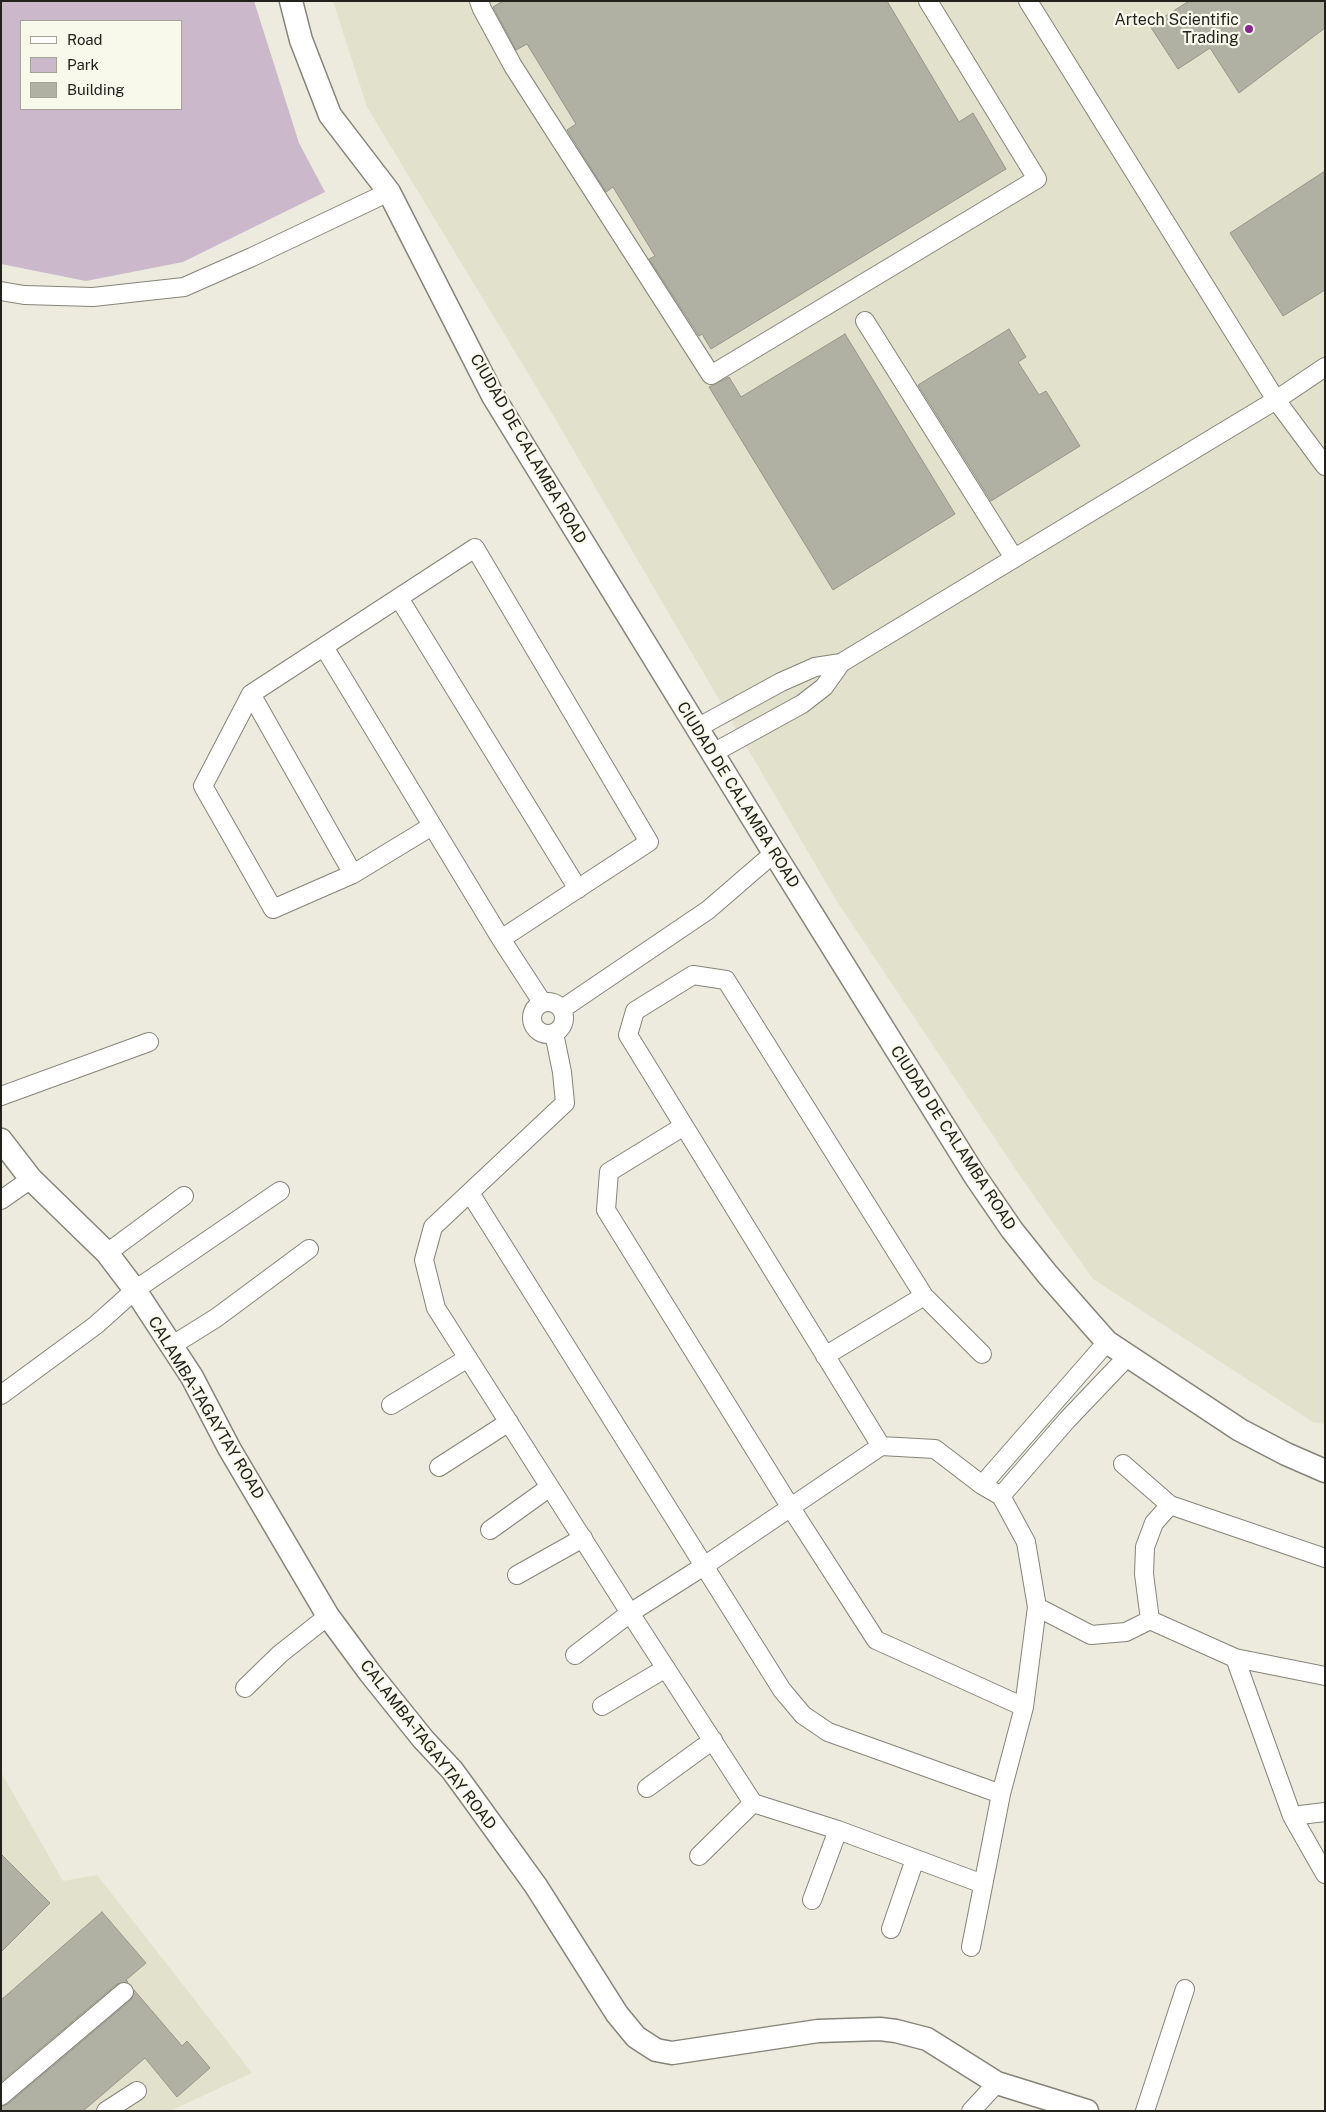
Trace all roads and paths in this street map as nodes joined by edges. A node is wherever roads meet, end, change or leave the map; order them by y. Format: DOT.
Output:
graph roads {
  1 [pos="291,1"];
  2 [pos="479,1"];
  3 [pos="928,1"];
  4 [pos="1028,1"];
  5 [pos="389,192"];
  6 [pos="1,291"];
  7 [pos="865,321"];
  8 [pos="1325,367"];
  9 [pos="1276,400"];
  10 [pos="1325,466"];
  11 [pos="1014,558"];
  12 [pos="399,598"];
  13 [pos="324,647"];
  14 [pos="841,663"];
  15 [pos="251,694"];
  16 [pos="697,728"];
  17 [pos="713,753"];
  18 [pos="432,826"];
  19 [pos="774,853"];
  20 [pos="353,874"];
  21 [pos="578,889"];
  22 [pos="501,939"];
  23 [pos="542,1002"];
  24 [pos="562,1009"];
  25 [pos="554,1033"];
  26 [pos="149,1042"];
  27 [pos="1,1096"];
  28 [pos="684,1126"];
  29 [pos="1,1140"];
  30 [pos="31,1179"];
  31 [pos="280,1191"];
  32 [pos="470,1193"];
  33 [pos="184,1196"];
  34 [pos="1,1200"];
  35 [pos="309,1249"];
  36 [pos="107,1253"];
  37 [pos="135,1290"];
  38 [pos="924,1296"];
  39 [pos="1107,1342"];
  40 [pos="171,1346"];
  41 [pos="982,1354"];
  42 [pos="825,1356"];
  43 [pos="1128,1356"];
  44 [pos="468,1358"];
  45 [pos="1,1394"];
  46 [pos="391,1405"];
  47 [pos="509,1422"];
  48 [pos="881,1446"];
  49 [pos="1123,1464"];
  50 [pos="439,1467"];
  51 [pos="1325,1471"];
  52 [pos="982,1485"];
  53 [pos="550,1487"];
  54 [pos="1001,1496"];
  55 [pos="1170,1505"];
  56 [pos="791,1508"];
  57 [pos="490,1530"];
  58 [pos="583,1538"];
  59 [pos="1325,1558"];
  60 [pos="704,1566"];
  61 [pos="517,1575"];
  62 [pos="1037,1607"];
  63 [pos="630,1613"];
  64 [pos="328,1616"];
  65 [pos="1150,1620"];
  66 [pos="575,1654"];
  67 [pos="1235,1658"];
  68 [pos="666,1668"];
  69 [pos="1325,1676"];
  70 [pos="245,1688"];
  71 [pos="602,1706"];
  72 [pos="1024,1706"];
  73 [pos="713,1740"];
  74 [pos="646,1788"];
  75 [pos="1001,1794"];
  76 [pos="754,1803"];
  77 [pos="1325,1812"];
  78 [pos="1292,1816"];
  79 [pos="838,1830"];
  80 [pos="700,1856"];
  81 [pos="915,1858"];
  82 [pos="1325,1874"];
  83 [pos="983,1884"];
  84 [pos="812,1900"];
  85 [pos="891,1929"];
  86 [pos="971,1947"];
  87 [pos="1185,1989"];
  88 [pos="124,1992"];
  89 [pos="997,2083"];
  90 [pos="137,2091"];
  91 [pos="1,2096"];
  92 [pos="106,2111"];
  93 [pos="971,2111"];
  94 [pos="1086,2111"];
  95 [pos="1145,2111"];
  1 -- 5 [label="main road, CIUDAD DE CALAMBA ROAD"];
  2 -- 3 [label="street"];
  4 -- 9 [label="street"];
  5 -- 6 [label="street"];
  5 -- 16 [label="main road, CIUDAD DE CALAMBA ROAD"];
  7 -- 11 [label="street"];
  8 -- 9 [label="street"];
  9 -- 10 [label="street"];
  9 -- 11 [label="street"];
  11 -- 14 [label="street"];
  12 -- 13 [label="street"];
  12 -- 21 [label="street"];
  12 -- 21 [label="street"];
  13 -- 15 [label="street"];
  13 -- 18 [label="street"];
  14 -- 16 [label="street"];
  14 -- 17 [label="street"];
  15 -- 20 [label="street"];
  15 -- 20 [label="street"];
  16 -- 17 [label="main road, CIUDAD DE CALAMBA ROAD"];
  17 -- 19 [label="main road, CIUDAD DE CALAMBA ROAD"];
  18 -- 20 [label="street"];
  18 -- 22 [label="street"];
  19 -- 24 [label="street"];
  19 -- 39 [label="main road, CIUDAD DE CALAMBA ROAD"];
  21 -- 22 [label="street"];
  22 -- 23 [label="street"];
  23 -- 24 [label="street"];
  23 -- 25 [label="street"];
  24 -- 25 [label="street"];
  25 -- 32 [label="street"];
  26 -- 27 [label="street"];
  28 -- 38 [label="street"];
  28 -- 42 [label="street"];
  28 -- 56 [label="street"];
  29 -- 30 [label="main road, CALAMBA-TAGAYTAY ROAD"];
  30 -- 34 [label="street"];
  30 -- 36 [label="main road, CALAMBA-TAGAYTAY ROAD"];
  31 -- 37 [label="street"];
  32 -- 44 [label="street"];
  32 -- 60 [label="street"];
  33 -- 36 [label="street"];
  35 -- 40 [label="street"];
  36 -- 37 [label="main road, CALAMBA-TAGAYTAY ROAD"];
  37 -- 40 [label="main road, CALAMBA-TAGAYTAY ROAD"];
  37 -- 45 [label="street"];
  38 -- 41 [label="street"];
  38 -- 42 [label="street"];
  39 -- 43 [label="main road, CIUDAD DE CALAMBA ROAD"];
  39 -- 52 [label="street"];
  40 -- 64 [label="main road, CALAMBA-TAGAYTAY ROAD"];
  42 -- 48 [label="street"];
  43 -- 51 [label="main road, CIUDAD DE CALAMBA ROAD"];
  43 -- 54 [label="street"];
  44 -- 46 [label="street"];
  44 -- 47 [label="street"];
  47 -- 50 [label="street"];
  47 -- 53 [label="street"];
  48 -- 52 [label="street"];
  48 -- 56 [label="street"];
  49 -- 55 [label="street"];
  52 -- 54 [label="street"];
  53 -- 57 [label="street"];
  53 -- 58 [label="street"];
  54 -- 62 [label="street"];
  55 -- 59 [label="street"];
  55 -- 65 [label="street"];
  56 -- 60 [label="street"];
  56 -- 72 [label="street"];
  58 -- 61 [label="street"];
  58 -- 63 [label="street"];
  60 -- 63 [label="street"];
  60 -- 75 [label="street"];
  62 -- 65 [label="street"];
  62 -- 72 [label="street"];
  63 -- 66 [label="street"];
  63 -- 68 [label="street"];
  64 -- 70 [label="street"];
  64 -- 89 [label="main road, CALAMBA-TAGAYTAY ROAD"];
  65 -- 67 [label="street"];
  67 -- 69 [label="street"];
  67 -- 78 [label="street"];
  68 -- 71 [label="street"];
  68 -- 73 [label="street"];
  72 -- 75 [label="street"];
  73 -- 74 [label="street"];
  73 -- 76 [label="street"];
  75 -- 83 [label="street"];
  76 -- 79 [label="street"];
  76 -- 80 [label="street"];
  77 -- 78 [label="street"];
  78 -- 82 [label="street"];
  79 -- 81 [label="street"];
  79 -- 84 [label="street"];
  81 -- 83 [label="street"];
  81 -- 85 [label="street"];
  83 -- 86 [label="street"];
  87 -- 95 [label="street"];
  88 -- 91 [label="street"];
  89 -- 93 [label="street"];
  89 -- 94 [label="main road, CALAMBA-TAGAYTAY ROAD"];
  90 -- 92 [label="street"];
}
